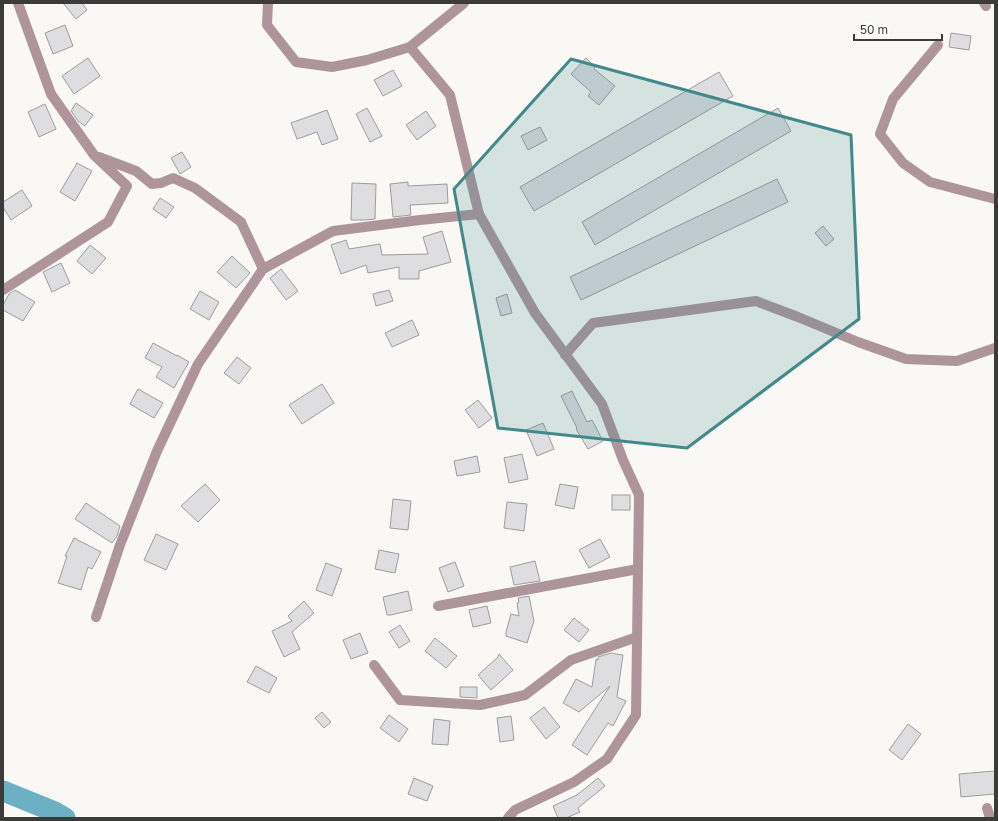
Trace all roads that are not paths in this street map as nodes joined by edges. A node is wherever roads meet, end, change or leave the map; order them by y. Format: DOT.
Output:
graph roads {
  1 [pos="18,3"];
  2 [pos="268,3"];
  3 [pos="464,3"];
  4 [pos="938,45"];
  5 [pos="410,47"];
  6 [pos="94,155"];
  7 [pos="995,199"];
  8 [pos="479,214"];
  9 [pos="263,269"];
  10 [pos="3,290"];
  11 [pos="995,348"];
  12 [pos="566,355"];
  13 [pos="638,569"];
  14 [pos="438,606"];
  15 [pos="96,616"];
  16 [pos="637,637"];
  17 [pos="374,665"];
  18 [pos="987,808"];
  19 [pos="508,818"];
  20 [pos="990,818"];
  1 -- 6 [label="street"];
  2 -- 5 [label="street"];
  3 -- 5 [label="street"];
  4 -- 7 [label="street"];
  5 -- 8 [label="street"];
  6 -- 9 [label="street"];
  6 -- 10 [label="street"];
  8 -- 9 [label="street"];
  8 -- 12 [label="street"];
  9 -- 15 [label="street"];
  11 -- 12 [label="street"];
  12 -- 13 [label="street"];
  13 -- 14 [label="street"];
  13 -- 16 [label="street"];
  16 -- 17 [label="street"];
  16 -- 19 [label="street"];
  18 -- 20 [label="street"];
}
